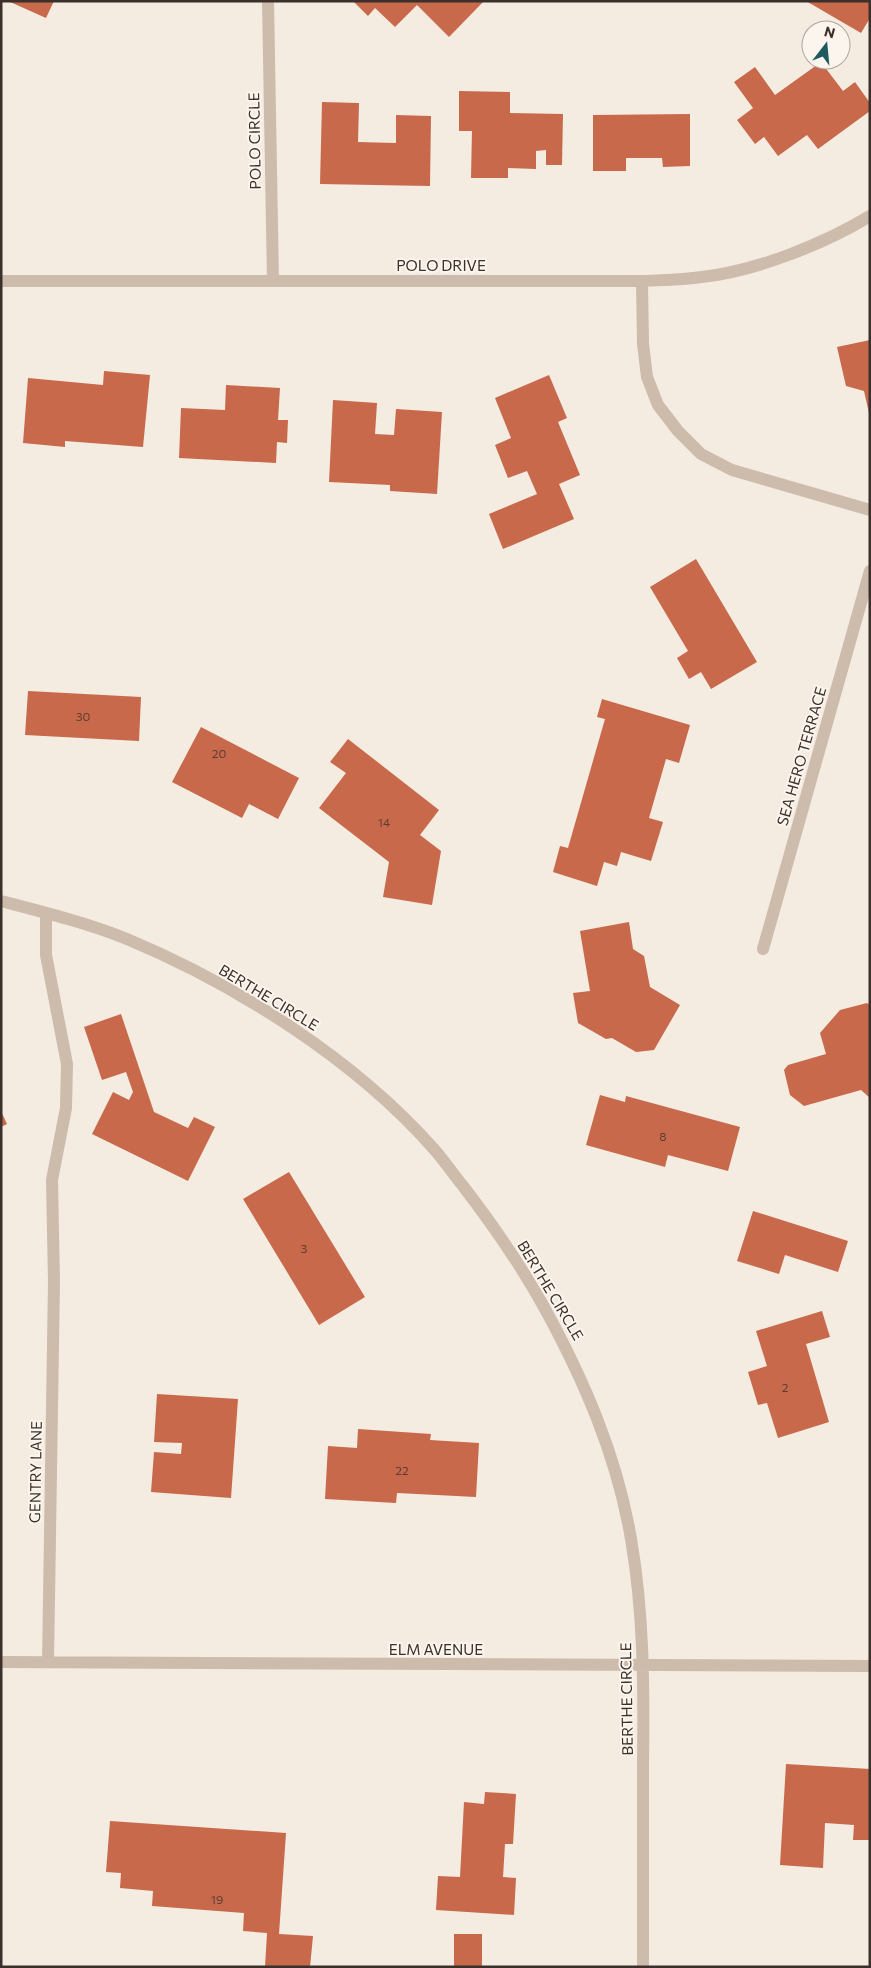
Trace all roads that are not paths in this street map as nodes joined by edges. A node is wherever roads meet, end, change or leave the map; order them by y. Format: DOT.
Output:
graph roads {
  1 [pos="268,1"];
  2 [pos="870,216"];
  3 [pos="1,281"];
  4 [pos="273,281"];
  5 [pos="642,281"];
  6 [pos="870,510"];
  7 [pos="870,571"];
  8 [pos="1,901"];
  9 [pos="46,913"];
  10 [pos="763,949"];
  11 [pos="1,1662"];
  12 [pos="48,1662"];
  13 [pos="644,1666"];
  14 [pos="870,1666"];
  15 [pos="642,1967"];
  1 -- 4 [label="street, POLO CIRCLE"];
  2 -- 5 [label="street, POLO DRIVE"];
  3 -- 4 [label="street, POLO DRIVE"];
  4 -- 5 [label="street, POLO DRIVE"];
  5 -- 6 [label="street"];
  7 -- 10 [label="street, SEA HERO TERRACE"];
  8 -- 9 [label="street, BERTHE CIRCLE"];
  9 -- 12 [label="street, GENTRY LANE"];
  9 -- 13 [label="street, BERTHE CIRCLE"];
  11 -- 12 [label="street, ELM AVENUE"];
  12 -- 13 [label="street, ELM AVENUE"];
  13 -- 14 [label="street, ELM AVENUE"];
  13 -- 15 [label="street, BERTHE CIRCLE"];
}
